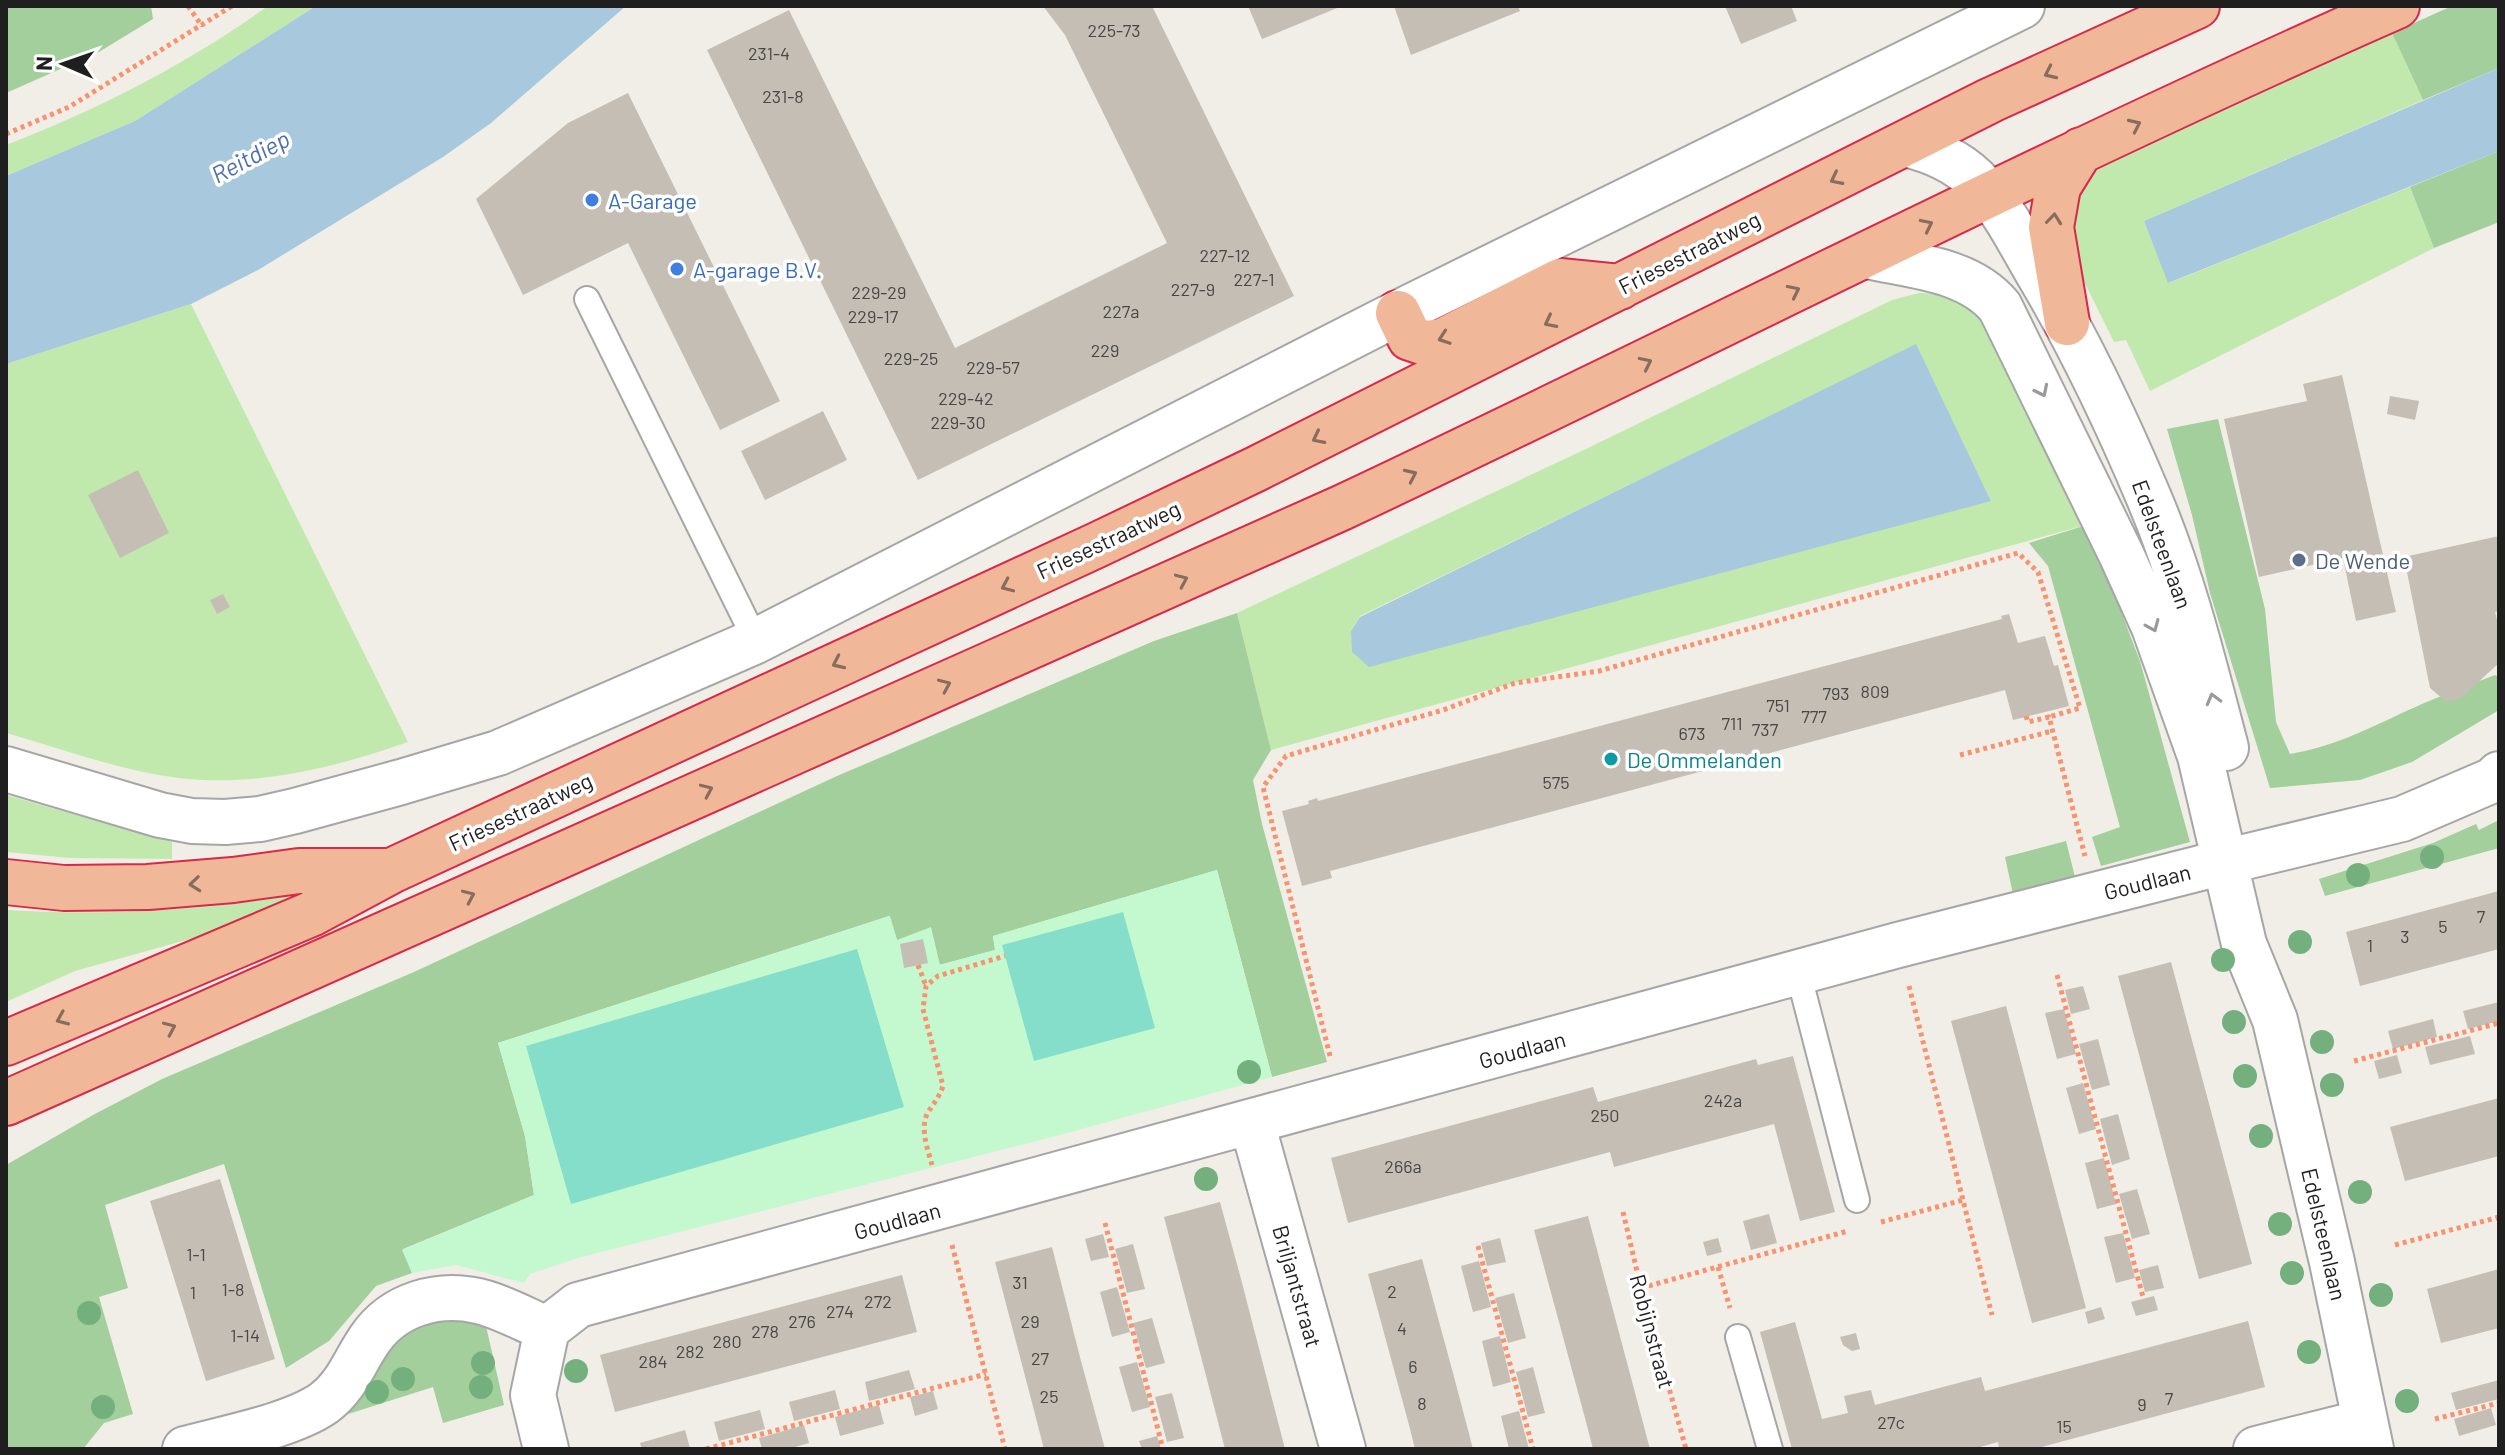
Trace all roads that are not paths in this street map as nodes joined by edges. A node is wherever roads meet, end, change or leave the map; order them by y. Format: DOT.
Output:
graph roads {
  1 [pos="2022,6"];
  2 [pos="2197,6"];
  3 [pos="2397,6"];
  4 [pos="1905,144"];
  5 [pos="2081,150"];
  6 [pos="1989,195"];
  7 [pos="1867,256"];
  8 [pos="1620,287"];
  9 [pos="587,299"];
  10 [pos="1398,313"];
  11 [pos="2067,323"];
  12 [pos="756,641"];
  13 [pos="6,769"];
  14 [pos="2499,774"];
  15 [pos="2238,859"];
  16 [pos="391,871"];
  17 [pos="6,882"];
  18 [pos="1798,972"];
  19 [pos="6,1043"];
  20 [pos="99,1060"];
  21 [pos="6,1103"];
  22 [pos="1252,1123"];
  23 [pos="6,1132"];
  24 [pos="1857,1200"];
  25 [pos="547,1329"];
  26 [pos="1738,1337"];
  27 [pos="2367,1435"];
  28 [pos="185,1449"];
  29 [pos="546,1449"];
  30 [pos="1343,1449"];
  31 [pos="1770,1449"];
  32 [pos="2256,1449"];
  1 -- 10 [label="street"];
  2 -- 4 [label="highway, Friesestraatweg, one-way"];
  5 -- 3 [label="highway, one-way"];
  4 -- 6 [label="street, Edelsteenlaan"];
  4 -- 8 [label="highway, Friesestraatweg, one-way"];
  5 -- 6 [label="highway"];
  11 -- 5 [label="highway, one-way"];
  7 -- 6 [label="highway, one-way"];
  6 -- 11 [label="street, Edelsteenlaan"];
  7 -- 15 [label="street, Edelsteenlaan, one-way"];
  20 -- 7 [label="highway, one-way"];
  8 -- 10 [label="highway, one-way"];
  8 -- 16 [label="highway, Friesestraatweg, one-way"];
  9 -- 12 [label="lane"];
  10 -- 12 [label="street"];
  15 -- 11 [label="street, Edelsteenlaan, one-way"];
  12 -- 13 [label="street"];
  14 -- 15 [label="street, Goudlaan"];
  15 -- 18 [label="street, Goudlaan"];
  15 -- 27 [label="street, Edelsteenlaan"];
  16 -- 17 [label="highway, one-way"];
  16 -- 19 [label="highway, Friesestraatweg, one-way"];
  18 -- 22 [label="street, Goudlaan"];
  18 -- 24 [label="lane"];
  20 -- 21 [label="highway"];
  20 -- 23 [label="highway"];
  22 -- 25 [label="street, Goudlaan"];
  22 -- 30 [label="street, Briljantstraat"];
  25 -- 28 [label="street"];
  25 -- 29 [label="street"];
  26 -- 31 [label="lane"];
  27 -- 32 [label="street"];
}
